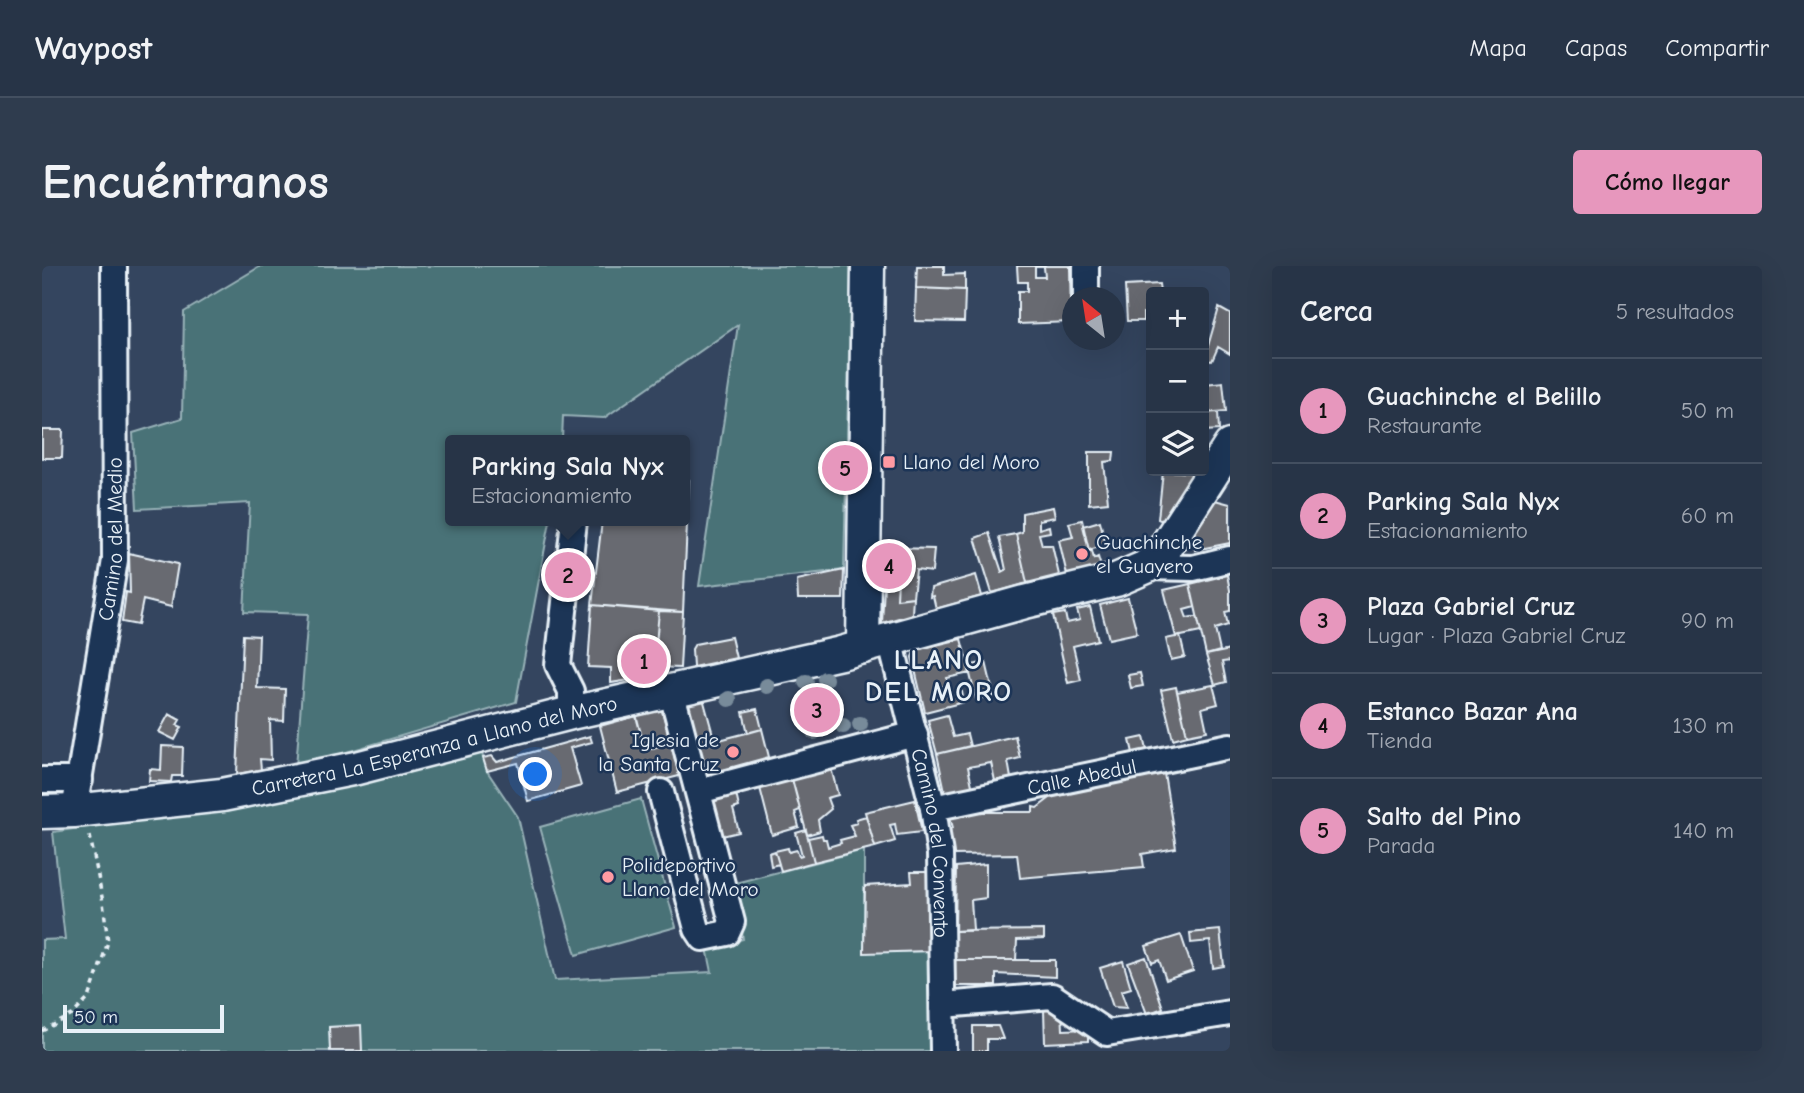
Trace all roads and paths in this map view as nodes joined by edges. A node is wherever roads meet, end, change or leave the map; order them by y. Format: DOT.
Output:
graph roads {
  1 [pos="114,266"];
  2 [pos="868,266"];
  3 [pos="1086,266"];
  4 [pos="1086,287"];
  5 [pos="1230,446"];
  6 [pos="573,526"];
  7 [pos="1230,559"];
  8 [pos="1146,567"];
  9 [pos="876,644"];
  10 [pos="671,690"];
  11 [pos="572,713"];
  12 [pos="915,734"];
  13 [pos="1230,746"];
  14 [pos="42,780"];
  15 [pos="699,790"];
  16 [pos="662,792"];
  17 [pos="79,801"];
  18 [pos="933,808"];
  19 [pos="42,812"];
  20 [pos="943,1005"];
  21 [pos="1230,1013"];
  22 [pos="42,1031"];
  23 [pos="943,1051"];
  1 -- 17 [label="street, Camino del Medio"];
  2 -- 9 [label="main road"];
  3 -- 4 [label="street"];
  5 -- 8 [label="main road"];
  6 -- 11 [label="street"];
  7 -- 8 [label="street"];
  8 -- 9 [label="main road, Carretera La Esperanza a Llano del Moro"];
  9 -- 10 [label="main road, Carretera La Esperanza a Llano del Moro"];
  9 -- 12 [label="street, Camino del Convento"];
  10 -- 11 [label="main road, Carretera La Esperanza a Llano del Moro"];
  10 -- 15 [label="street"];
  11 -- 17 [label="main road, Carretera La Esperanza a Llano del Moro"];
  12 -- 15 [label="street"];
  12 -- 18 [label="street, Camino del Convento"];
  13 -- 18 [label="street, Calle Abedul"];
  14 -- 17 [label="street"];
  15 -- 16 [label="street"];
  17 -- 19 [label="main road, Carretera La Esperanza a Llano del Moro"];
  17 -- 22 [label="path"];
  18 -- 20 [label="street, Camino del Convento"];
  20 -- 21 [label="street"];
  20 -- 23 [label="street, Camino del Convento"];
}
